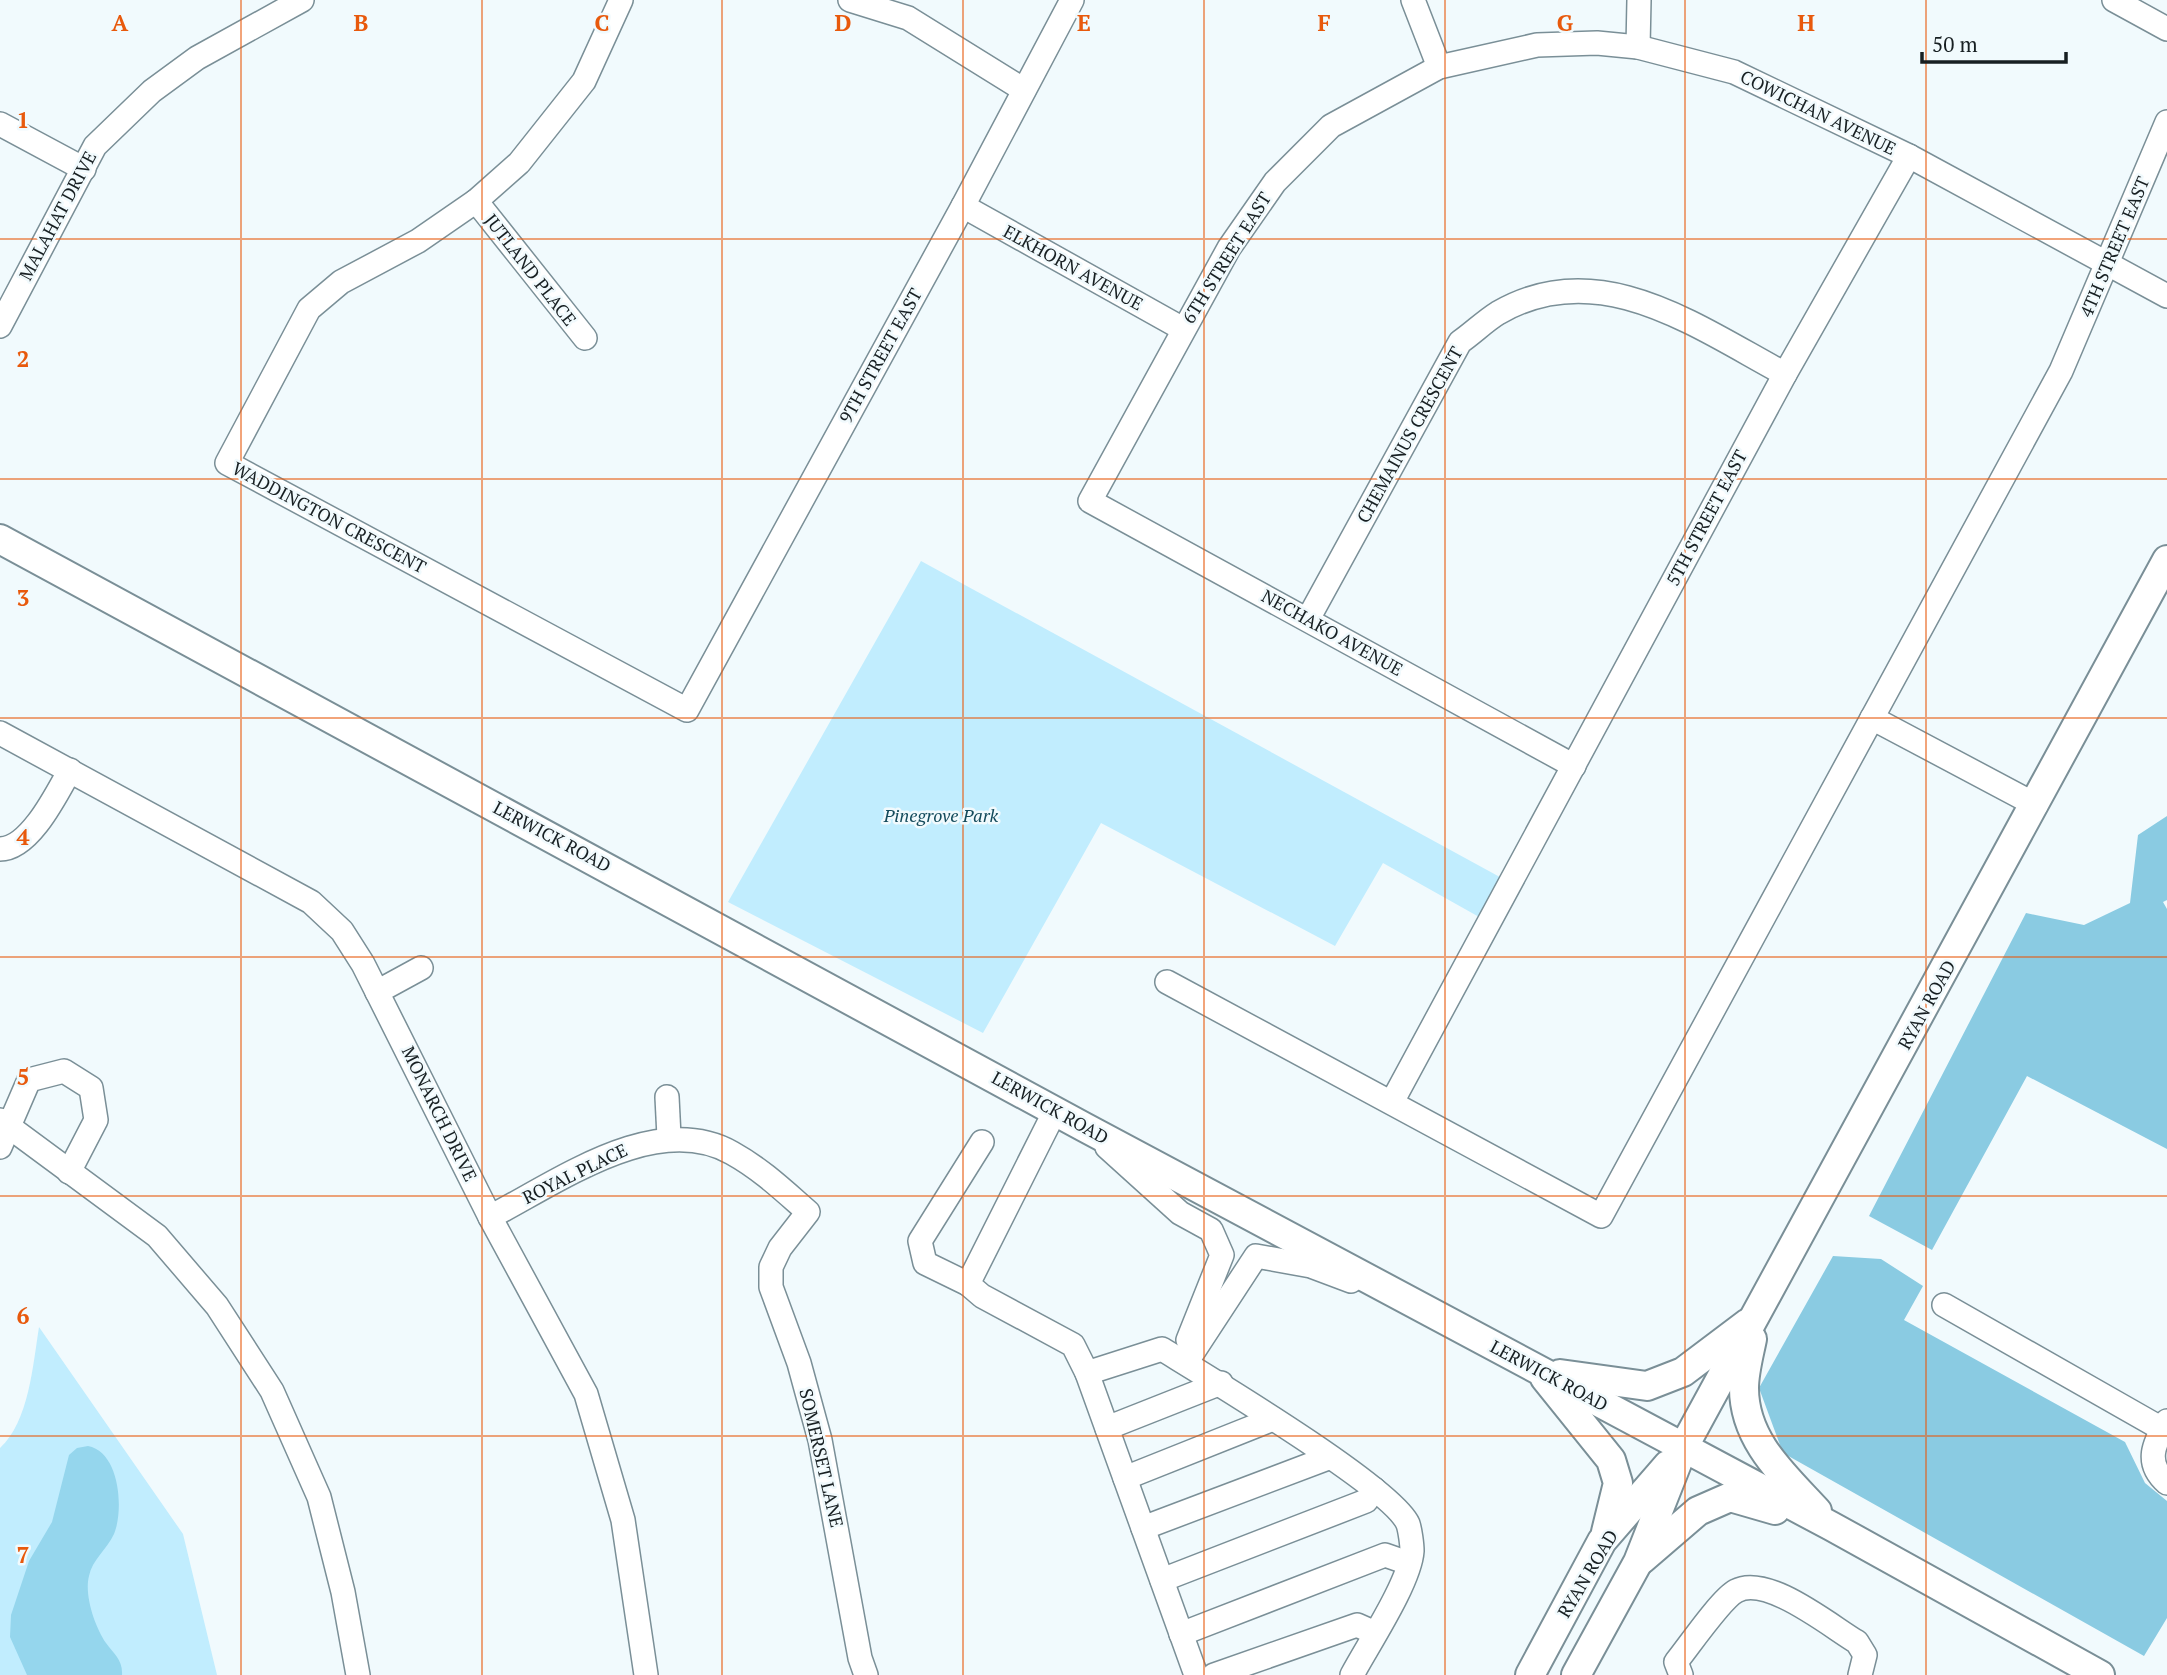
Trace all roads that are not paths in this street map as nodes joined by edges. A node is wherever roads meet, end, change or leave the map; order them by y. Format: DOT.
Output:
graph roads {
  1 [pos="302,0"];
  2 [pos="621,0"];
  3 [pos="850,0"];
  4 [pos="1072,0"];
  5 [pos="1413,0"];
  6 [pos="1639,0"];
  7 [pos="2114,0"];
  8 [pos="2167,29"];
  9 [pos="1637,47"];
  10 [pos="1439,66"];
  11 [pos="1024,90"];
  12 [pos="2167,122"];
  13 [pos="0,124"];
  14 [pos="1909,156"];
  15 [pos="84,169"];
  16 [pos="476,201"];
  17 [pos="964,206"];
  18 [pos="2108,266"];
  19 [pos="2167,296"];
  20 [pos="0,326"];
  21 [pos="1183,329"];
  22 [pos="585,338"];
  23 [pos="1785,374"];
  24 [pos="1090,502"];
  25 [pos="0,539"];
  26 [pos="2167,560"];
  27 [pos="1308,619"];
  28 [pos="687,710"];
  29 [pos="1872,718"];
  30 [pos="0,733"];
  31 [pos="1574,766"];
  32 [pos="70,770"];
  33 [pos="2035,805"];
  34 [pos="0,849"];
  35 [pos="421,968"];
  36 [pos="1167,982"];
  37 [pos="377,992"];
  38 [pos="667,1097"];
  39 [pos="1392,1102"];
  40 [pos="1055,1111"];
  41 [pos="6,1123"];
  42 [pos="1084,1127"];
  43 [pos="669,1138"];
  44 [pos="982,1142"];
  45 [pos="0,1147"];
  46 [pos="69,1172"];
  47 [pos="808,1212"];
  48 [pos="490,1217"];
  49 [pos="968,1284"];
  50 [pos="1944,1305"];
  51 [pos="1432,1313"];
  52 [pos="1755,1318"];
  53 [pos="1182,1361"];
  54 [pos="1540,1371"];
  55 [pos="1087,1374"];
  56 [pos="1221,1383"];
  57 [pos="1273,1419"];
  58 [pos="2165,1425"];
  59 [pos="1107,1428"];
  60 [pos="1683,1448"];
  61 [pos="1328,1458"];
  62 [pos="1125,1478"];
  63 [pos="2167,1483"];
  64 [pos="1374,1489"];
  65 [pos="1831,1526"];
  66 [pos="1143,1528"];
  67 [pos="1602,1541"];
  68 [pos="1638,1562"];
  69 [pos="1408,1563"];
  70 [pos="1162,1580"];
  71 [pos="1375,1633"];
  72 [pos="1181,1634"];
  73 [pos="1678,1668"];
  74 [pos="358,1675"];
  75 [pos="646,1675"];
  76 [pos="866,1675"];
  77 [pos="1196,1675"];
  78 [pos="1214,1675"];
  79 [pos="1352,1675"];
  80 [pos="1530,1675"];
  81 [pos="1576,1675"];
  82 [pos="1860,1675"];
  83 [pos="2101,1675"];
  1 -- 15 [label="street, MALAHAT DRIVE"];
  2 -- 16 [label="street, WADDINGTON CRESCENT"];
  3 -- 11 [label="street"];
  4 -- 11 [label="street, 9TH STREET EAST"];
  5 -- 10 [label="street"];
  6 -- 9 [label="street"];
  7 -- 8 [label="street"];
  9 -- 10 [label="street, COWICHAN AVENUE"];
  9 -- 14 [label="street, COWICHAN AVENUE"];
  10 -- 21 [label="street, 6TH STREET EAST"];
  11 -- 17 [label="street, 9TH STREET EAST"];
  12 -- 18 [label="street, 4TH STREET EAST"];
  13 -- 15 [label="street"];
  14 -- 18 [label="street, COWICHAN AVENUE"];
  14 -- 23 [label="street, 5TH STREET EAST"];
  15 -- 20 [label="street, MALAHAT DRIVE"];
  16 -- 22 [label="street, JUTLAND PLACE"];
  16 -- 28 [label="street, WADDINGTON CRESCENT"];
  17 -- 21 [label="street, ELKHORN AVENUE"];
  17 -- 28 [label="street, 9TH STREET EAST"];
  18 -- 19 [label="street, COWICHAN AVENUE"];
  18 -- 29 [label="street, 4TH STREET EAST"];
  21 -- 24 [label="street, 6TH STREET EAST"];
  23 -- 27 [label="street, CHEMAINUS CRESCENT"];
  23 -- 31 [label="street, 5TH STREET EAST"];
  24 -- 27 [label="street, NECHAKO AVENUE"];
  25 -- 40 [label="main road, LERWICK ROAD"];
  26 -- 33 [label="main road, RYAN ROAD"];
  27 -- 31 [label="street, NECHAKO AVENUE"];
  29 -- 33 [label="street"];
  29 -- 39 [label="street, 4TH STREET EAST"];
  30 -- 32 [label="street, MONARCH DRIVE"];
  31 -- 39 [label="street, 5TH STREET EAST"];
  32 -- 34 [label="street"];
  32 -- 37 [label="street, MONARCH DRIVE"];
  33 -- 52 [label="main road, RYAN ROAD"];
  35 -- 37 [label="street"];
  36 -- 39 [label="street"];
  37 -- 48 [label="street, MONARCH DRIVE"];
  38 -- 43 [label="street"];
  40 -- 42 [label="main road, LERWICK ROAD"];
  40 -- 49 [label="street"];
  41 -- 45 [label="street"];
  41 -- 46 [label="street"];
  41 -- 46 [label="street"];
  42 -- 51 [label="main road, LERWICK ROAD"];
  42 -- 53 [label="street"];
  43 -- 47 [label="street, ROYAL PLACE"];
  43 -- 48 [label="street, ROYAL PLACE"];
  44 -- 49 [label="street"];
  46 -- 74 [label="street"];
  47 -- 76 [label="street, SOMERSET LANE"];
  48 -- 75 [label="street, MONARCH DRIVE"];
  49 -- 55 [label="street"];
  50 -- 58 [label="street"];
  51 -- 53 [label="street"];
  51 -- 54 [label="main road, LERWICK ROAD"];
  52 -- 54 [label="main road"];
  52 -- 60 [label="main road, RYAN ROAD"];
  52 -- 65 [label="main road"];
  53 -- 55 [label="street"];
  53 -- 56 [label="street"];
  54 -- 60 [label="main road, LERWICK ROAD"];
  54 -- 67 [label="main road"];
  55 -- 59 [label="street"];
  56 -- 57 [label="street"];
  56 -- 59 [label="street"];
  57 -- 61 [label="street"];
  57 -- 62 [label="street"];
  58 -- 63 [label="street"];
  59 -- 62 [label="street"];
  60 -- 65 [label="main road, LERWICK ROAD"];
  60 -- 67 [label="main road, RYAN ROAD"];
  60 -- 68 [label="main road, RYAN ROAD"];
  61 -- 64 [label="street"];
  61 -- 66 [label="street"];
  62 -- 66 [label="street"];
  64 -- 69 [label="street"];
  64 -- 70 [label="street"];
  65 -- 68 [label="main road"];
  65 -- 83 [label="main road, LERWICK ROAD"];
  66 -- 70 [label="street"];
  67 -- 80 [label="main road, RYAN ROAD"];
  68 -- 81 [label="main road, RYAN ROAD"];
  69 -- 71 [label="street"];
  69 -- 72 [label="street"];
  70 -- 72 [label="street"];
  71 -- 78 [label="street"];
  71 -- 79 [label="street"];
  72 -- 77 [label="street"];
  73 -- 82 [label="street"];
}
